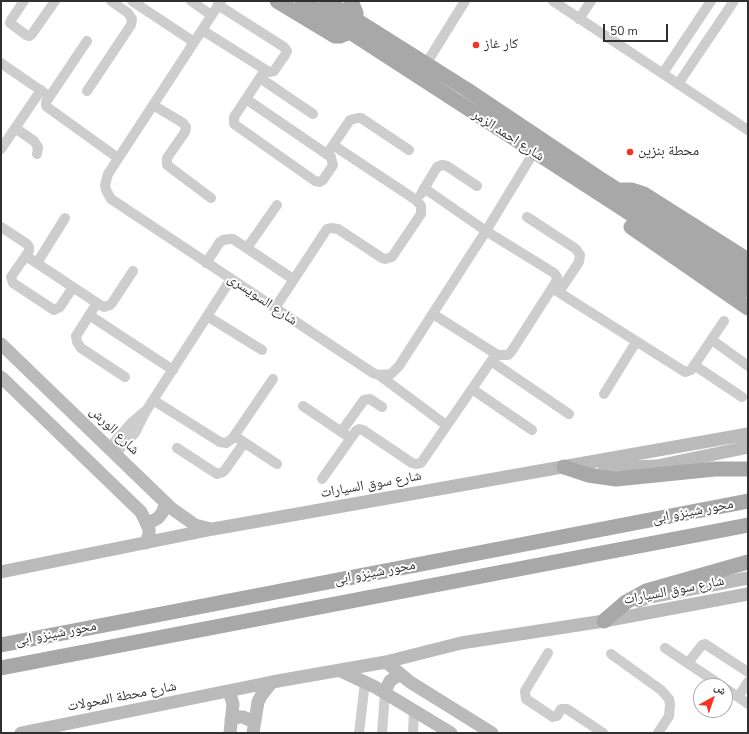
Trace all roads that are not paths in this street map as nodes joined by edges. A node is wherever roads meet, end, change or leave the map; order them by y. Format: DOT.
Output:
graph roads {
  1 [pos="24,1"];
  2 [pos="56,1"];
  3 [pos="110,1"];
  4 [pos="131,1"];
  5 [pos="191,1"];
  6 [pos="277,1"];
  7 [pos="302,1"];
  8 [pos="326,1"];
  9 [pos="350,1"];
  10 [pos="465,1"];
  11 [pos="553,1"];
  12 [pos="591,1"];
  13 [pos="711,1"];
  14 [pos="734,1"];
  15 [pos="219,3"];
  16 [pos="123,10"];
  17 [pos="211,15"];
  18 [pos="579,19"];
  19 [pos="353,27"];
  20 [pos="202,30"];
  21 [pos="88,41"];
  22 [pos="194,42"];
  23 [pos="1,64"];
  24 [pos="426,64"];
  25 [pos="262,74"];
  26 [pos="663,74"];
  27 [pos="678,84"];
  28 [pos="40,90"];
  29 [pos="87,91"];
  30 [pos="50,97"];
  31 [pos="246,99"];
  32 [pos="153,105"];
  33 [pos="314,114"];
  34 [pos="15,128"];
  35 [pos="748,130"];
  36 [pos="333,145"];
  37 [pos="1,149"];
  38 [pos="409,150"];
  39 [pos="534,152"];
  40 [pos="37,154"];
  41 [pos="327,154"];
  42 [pos="118,158"];
  43 [pos="550,163"];
  44 [pos="477,186"];
  45 [pos="424,188"];
  46 [pos="620,191"];
  47 [pos="211,198"];
  48 [pos="416,200"];
  49 [pos="277,205"];
  50 [pos="527,217"];
  51 [pos="65,218"];
  52 [pos="1,227"];
  53 [pos="486,231"];
  54 [pos="247,248"];
  55 [pos="746,255"];
  56 [pos="26,256"];
  57 [pos="37,263"];
  58 [pos="206,263"];
  59 [pos="133,271"];
  60 [pos="748,274"];
  61 [pos="231,279"];
  62 [pos="293,279"];
  63 [pos="73,287"];
  64 [pos="556,290"];
  65 [pos="748,290"];
  66 [pos="97,304"];
  67 [pos="275,308"];
  68 [pos="748,308"];
  69 [pos="433,314"];
  70 [pos="89,315"];
  71 [pos="207,316"];
  72 [pos="724,321"];
  73 [pos="712,340"];
  74 [pos="636,342"];
  75 [pos="1,344"];
  76 [pos="262,350"];
  77 [pos="493,357"];
  78 [pos="694,365"];
  79 [pos="748,366"];
  80 [pos="173,370"];
  81 [pos="379,375"];
  82 [pos="1,377"];
  83 [pos="125,377"];
  84 [pos="273,379"];
  85 [pos="472,389"];
  86 [pos="604,394"];
  87 [pos="742,397"];
  88 [pos="153,400"];
  89 [pos="303,406"];
  90 [pos="382,407"];
  91 [pos="569,414"];
  92 [pos="446,425"];
  93 [pos="532,430"];
  94 [pos="341,432"];
  95 [pos="748,434"];
  96 [pos="233,436"];
  97 [pos="351,438"];
  98 [pos="244,443"];
  99 [pos="748,447"];
  100 [pos="177,448"];
  101 [pos="112,451"];
  102 [pos="596,461"];
  103 [pos="277,464"];
  104 [pos="564,467"];
  105 [pos="748,469"];
  106 [pos="322,479"];
  107 [pos="748,501"];
  108 [pos="166,503"];
  109 [pos="147,524"];
  110 [pos="748,525"];
  111 [pos="213,529"];
  112 [pos="146,543"];
  113 [pos="748,562"];
  114 [pos="1,572"];
  115 [pos="748,578"];
  116 [pos="748,594"];
  117 [pos="609,620"];
  118 [pos="1,645"];
  119 [pos="665,648"];
  120 [pos="548,653"];
  121 [pos="611,654"];
  122 [pos="386,662"];
  123 [pos="688,663"];
  124 [pos="1,668"];
  125 [pos="341,671"];
  126 [pos="748,672"];
  127 [pos="402,676"];
  128 [pos="710,678"];
  129 [pos="272,682"];
  130 [pos="365,682"];
  131 [pos="748,682"];
  132 [pos="229,692"];
  133 [pos="385,693"];
  134 [pos="733,694"];
  135 [pos="738,697"];
  136 [pos="748,704"];
  137 [pos="414,710"];
  138 [pos="231,727"];
  139 [pos="254,728"];
  140 [pos="21,733"];
  141 [pos="360,733"];
  142 [pos="382,733"];
  143 [pos="413,733"];
  144 [pos="451,733"];
  145 [pos="492,733"];
  146 [pos="603,733"];
  147 [pos="658,733"];
  1 -- 2 [label="street"];
  3 -- 16 [label="street"];
  4 -- 16 [label="street"];
  4 -- 22 [label="street"];
  5 -- 17 [label="street"];
  6 -- 19 [label="main road"];
  7 -- 19 [label="main road"];
  8 -- 19 [label="main road"];
  9 -- 19 [label="main road"];
  10 -- 24 [label="street"];
  11 -- 18 [label="street"];
  12 -- 18 [label="street"];
  13 -- 26 [label="street"];
  14 -- 27 [label="street"];
  15 -- 17 [label="street, شارع السويسرى"];
  15 -- 25 [label="street"];
  16 -- 29 [label="street"];
  17 -- 20 [label="street, شارع السويسرى"];
  18 -- 26 [label="street"];
  19 -- 24 [label="main road, شارع احمد الزمر"];
  19 -- 39 [label="main road, شارع احمد الزمر"];
  20 -- 22 [label="street, شارع السويسرى"];
  20 -- 25 [label="street"];
  21 -- 30 [label="street"];
  22 -- 32 [label="street, شارع السويسرى"];
  23 -- 28 [label="street"];
  24 -- 46 [label="main road, شارع احمد الزمر"];
  25 -- 31 [label="street"];
  25 -- 33 [label="street"];
  26 -- 27 [label="street"];
  27 -- 35 [label="street"];
  28 -- 30 [label="street"];
  28 -- 34 [label="street"];
  30 -- 42 [label="street"];
  31 -- 41 [label="street"];
  31 -- 41 [label="street"];
  32 -- 42 [label="street, شارع السويسرى"];
  32 -- 47 [label="street"];
  34 -- 37 [label="street"];
  34 -- 40 [label="street"];
  36 -- 38 [label="street"];
  36 -- 41 [label="street"];
  36 -- 48 [label="street"];
  39 -- 43 [label="main road, شارع احمد الزمر"];
  39 -- 53 [label="street"];
  42 -- 58 [label="street, شارع السويسرى"];
  43 -- 65 [label="main road"];
  43 -- 68 [label="main road, شارع احمد الزمر"];
  44 -- 45 [label="street"];
  45 -- 48 [label="street"];
  45 -- 53 [label="street"];
  46 -- 55 [label="main road, شارع احمد الزمر"];
  46 -- 60 [label="main road"];
  48 -- 62 [label="street"];
  49 -- 54 [label="street"];
  50 -- 64 [label="street"];
  51 -- 57 [label="street"];
  52 -- 56 [label="street"];
  53 -- 64 [label="street"];
  53 -- 69 [label="street"];
  54 -- 58 [label="street"];
  54 -- 62 [label="street"];
  56 -- 57 [label="street"];
  56 -- 63 [label="street"];
  57 -- 63 [label="street"];
  58 -- 61 [label="street, شارع السويسرى"];
  59 -- 66 [label="street"];
  61 -- 67 [label="street, شارع السويسرى"];
  61 -- 71 [label="street"];
  62 -- 67 [label="street"];
  63 -- 66 [label="street"];
  64 -- 74 [label="street"];
  64 -- 77 [label="street"];
  66 -- 70 [label="street"];
  67 -- 81 [label="street, شارع السويسرى"];
  69 -- 77 [label="street"];
  69 -- 81 [label="street"];
  70 -- 80 [label="street"];
  70 -- 83 [label="street"];
  71 -- 76 [label="street"];
  71 -- 80 [label="street"];
  72 -- 73 [label="street"];
  73 -- 78 [label="street"];
  73 -- 79 [label="street"];
  74 -- 78 [label="street"];
  74 -- 86 [label="street"];
  75 -- 101 [label="street, شارع الورش"];
  77 -- 85 [label="street"];
  77 -- 91 [label="street"];
  78 -- 87 [label="street"];
  80 -- 88 [label="street"];
  81 -- 92 [label="street, شارع السويسرى"];
  82 -- 109 [label="street"];
  84 -- 96 [label="street"];
  85 -- 92 [label="street"];
  85 -- 93 [label="street"];
  88 -- 96 [label="street"];
  88 -- 101 [label="street"];
  89 -- 94 [label="street"];
  90 -- 94 [label="street"];
  92 -- 97 [label="street"];
  94 -- 97 [label="street"];
  95 -- 102 [label="street, شارع سوق السيارات"];
  96 -- 98 [label="street"];
  97 -- 106 [label="street"];
  98 -- 100 [label="street"];
  98 -- 103 [label="street"];
  99 -- 102 [label="street"];
  101 -- 108 [label="street, شارع الورش"];
  102 -- 104 [label="street, شارع سوق السيارات"];
  104 -- 105 [label="main road"];
  104 -- 111 [label="street, شارع سوق السيارات"];
  107 -- 118 [label="main road, محور شينزو ابى"];
  108 -- 109 [label="street"];
  108 -- 111 [label="street, شارع الورش"];
  109 -- 112 [label="street"];
  110 -- 124 [label="main road, محور شينزو ابى"];
  111 -- 112 [label="street, شارع سوق السيارات"];
  112 -- 114 [label="street, شارع سوق السيارات"];
  113 -- 117 [label="main road"];
  115 -- 117 [label="street"];
  116 -- 117 [label="street, شارع سوق السيارات"];
  117 -- 122 [label="street, شارع سوق السيارات"];
  119 -- 123 [label="street"];
  120 -- 146 [label="street"];
  121 -- 147 [label="street"];
  122 -- 125 [label="street, شارع سوق السيارات"];
  122 -- 127 [label="street"];
  123 -- 126 [label="street"];
  123 -- 128 [label="street"];
  125 -- 129 [label="street, شارع سوق السيارات"];
  125 -- 130 [label="street"];
  127 -- 133 [label="street"];
  127 -- 145 [label="street"];
  129 -- 132 [label="street, شارع سوق السيارات"];
  129 -- 139 [label="street"];
  130 -- 133 [label="street"];
  130 -- 141 [label="street"];
  131 -- 135 [label="street"];
  132 -- 138 [label="street"];
  132 -- 140 [label="street, شارع محطة المحولات"];
  133 -- 137 [label="street"];
  133 -- 142 [label="street"];
  134 -- 135 [label="street"];
  135 -- 136 [label="street"];
  137 -- 143 [label="street"];
  137 -- 144 [label="street"];
  138 -- 139 [label="street"];
}
